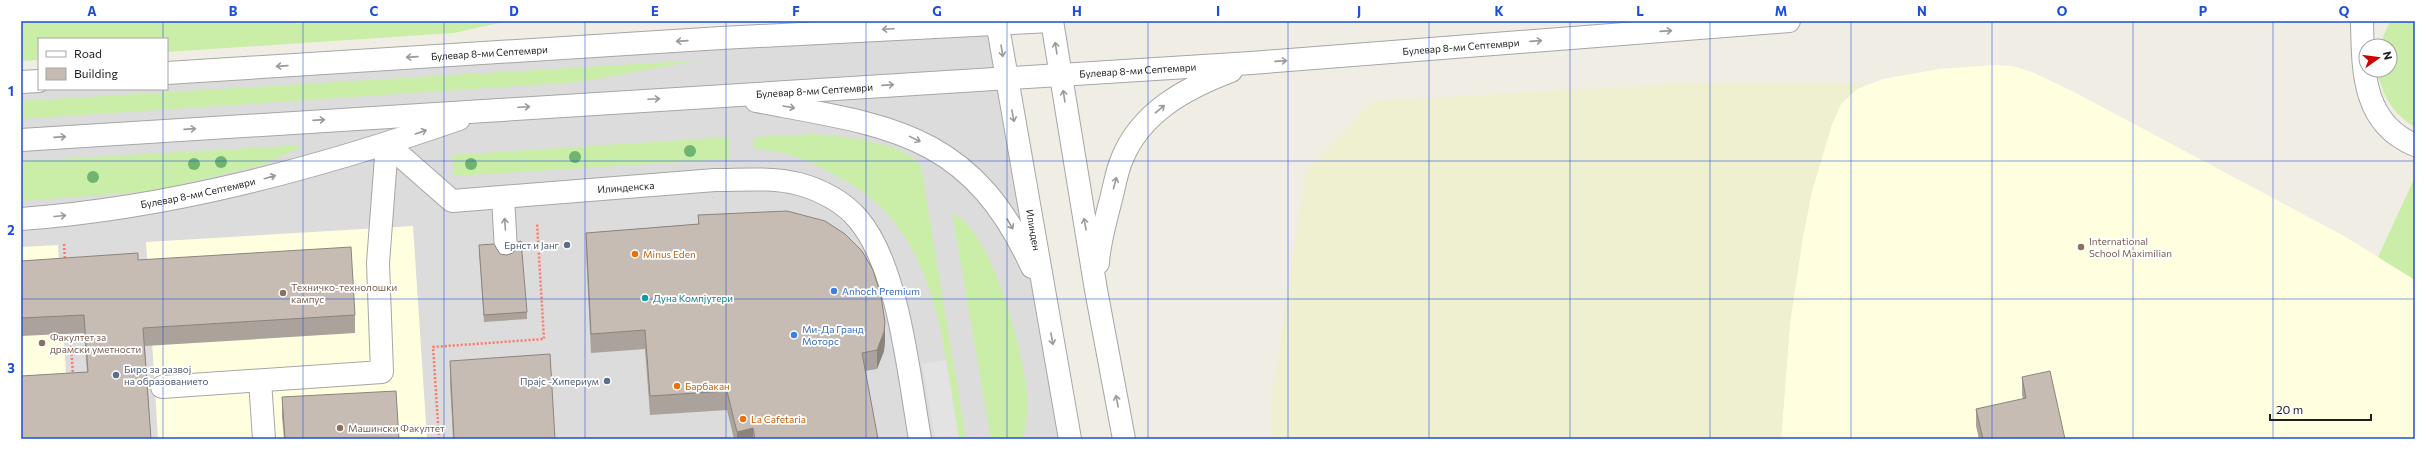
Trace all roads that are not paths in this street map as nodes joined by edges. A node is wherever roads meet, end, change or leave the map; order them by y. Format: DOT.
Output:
graph roads {
  1 [pos="768,21"];
  2 [pos="1052,21"];
  3 [pos="1789,21"];
  4 [pos="2362,21"];
  5 [pos="997,22"];
  6 [pos="721,38"];
  7 [pos="1251,63"];
  8 [pos="168,73"];
  9 [pos="1060,75"];
  10 [pos="1006,78"];
  11 [pos="38,81"];
  12 [pos="21,82"];
  13 [pos="723,95"];
  14 [pos="485,110"];
  15 [pos="21,140"];
  16 [pos="387,144"];
  17 [pos="2415,145"];
  18 [pos="495,199"];
  19 [pos="21,219"];
  20 [pos="499,251"];
  21 [pos="1096,290"];
  22 [pos="1045,300"];
  23 [pos="260,381"];
  24 [pos="162,387"];
  25 [pos="264,439"];
  26 [pos="920,439"];
  27 [pos="1070,439"];
  28 [pos="1124,439"];
  1 -- 6 [label="street"];
  2 -- 5 [label="street, Булевар 8-ми Септември"];
  9 -- 2 [label="street, one-way"];
  7 -- 3 [label="street, Булевар 8-ми Септември, one-way"];
  4 -- 17 [label="street"];
  5 -- 6 [label="street, Булевар 8-ми Септември, one-way"];
  5 -- 10 [label="street, Илинден, one-way"];
  6 -- 8 [label="street, Булевар 8-ми Септември, one-way"];
  7 -- 9 [label="street, Булевар 8-ми Септември"];
  21 -- 7 [label="street, one-way"];
  9 -- 10 [label="street, Булевар 8-ми Септември"];
  21 -- 9 [label="street, one-way"];
  13 -- 10 [label="street, Булевар 8-ми Септември, one-way"];
  10 -- 22 [label="street, Илинден, one-way"];
  11 -- 12 [label="street"];
  14 -- 13 [label="street, Булевар 8-ми Септември, one-way"];
  13 -- 22 [label="street, one-way"];
  15 -- 14 [label="street, Булевар 8-ми Септември, one-way"];
  16 -- 14 [label="street, Булевар 8-ми Септември, one-way"];
  16 -- 18 [label="street, Илинденска"];
  19 -- 16 [label="street, Булевар 8-ми Септември, one-way"];
  16 -- 23 [label="street"];
  18 -- 20 [label="street"];
  18 -- 26 [label="street, Илинденска"];
  28 -- 21 [label="street, one-way"];
  22 -- 27 [label="street, Илинден, one-way"];
  23 -- 24 [label="street"];
  23 -- 25 [label="street"];
}
